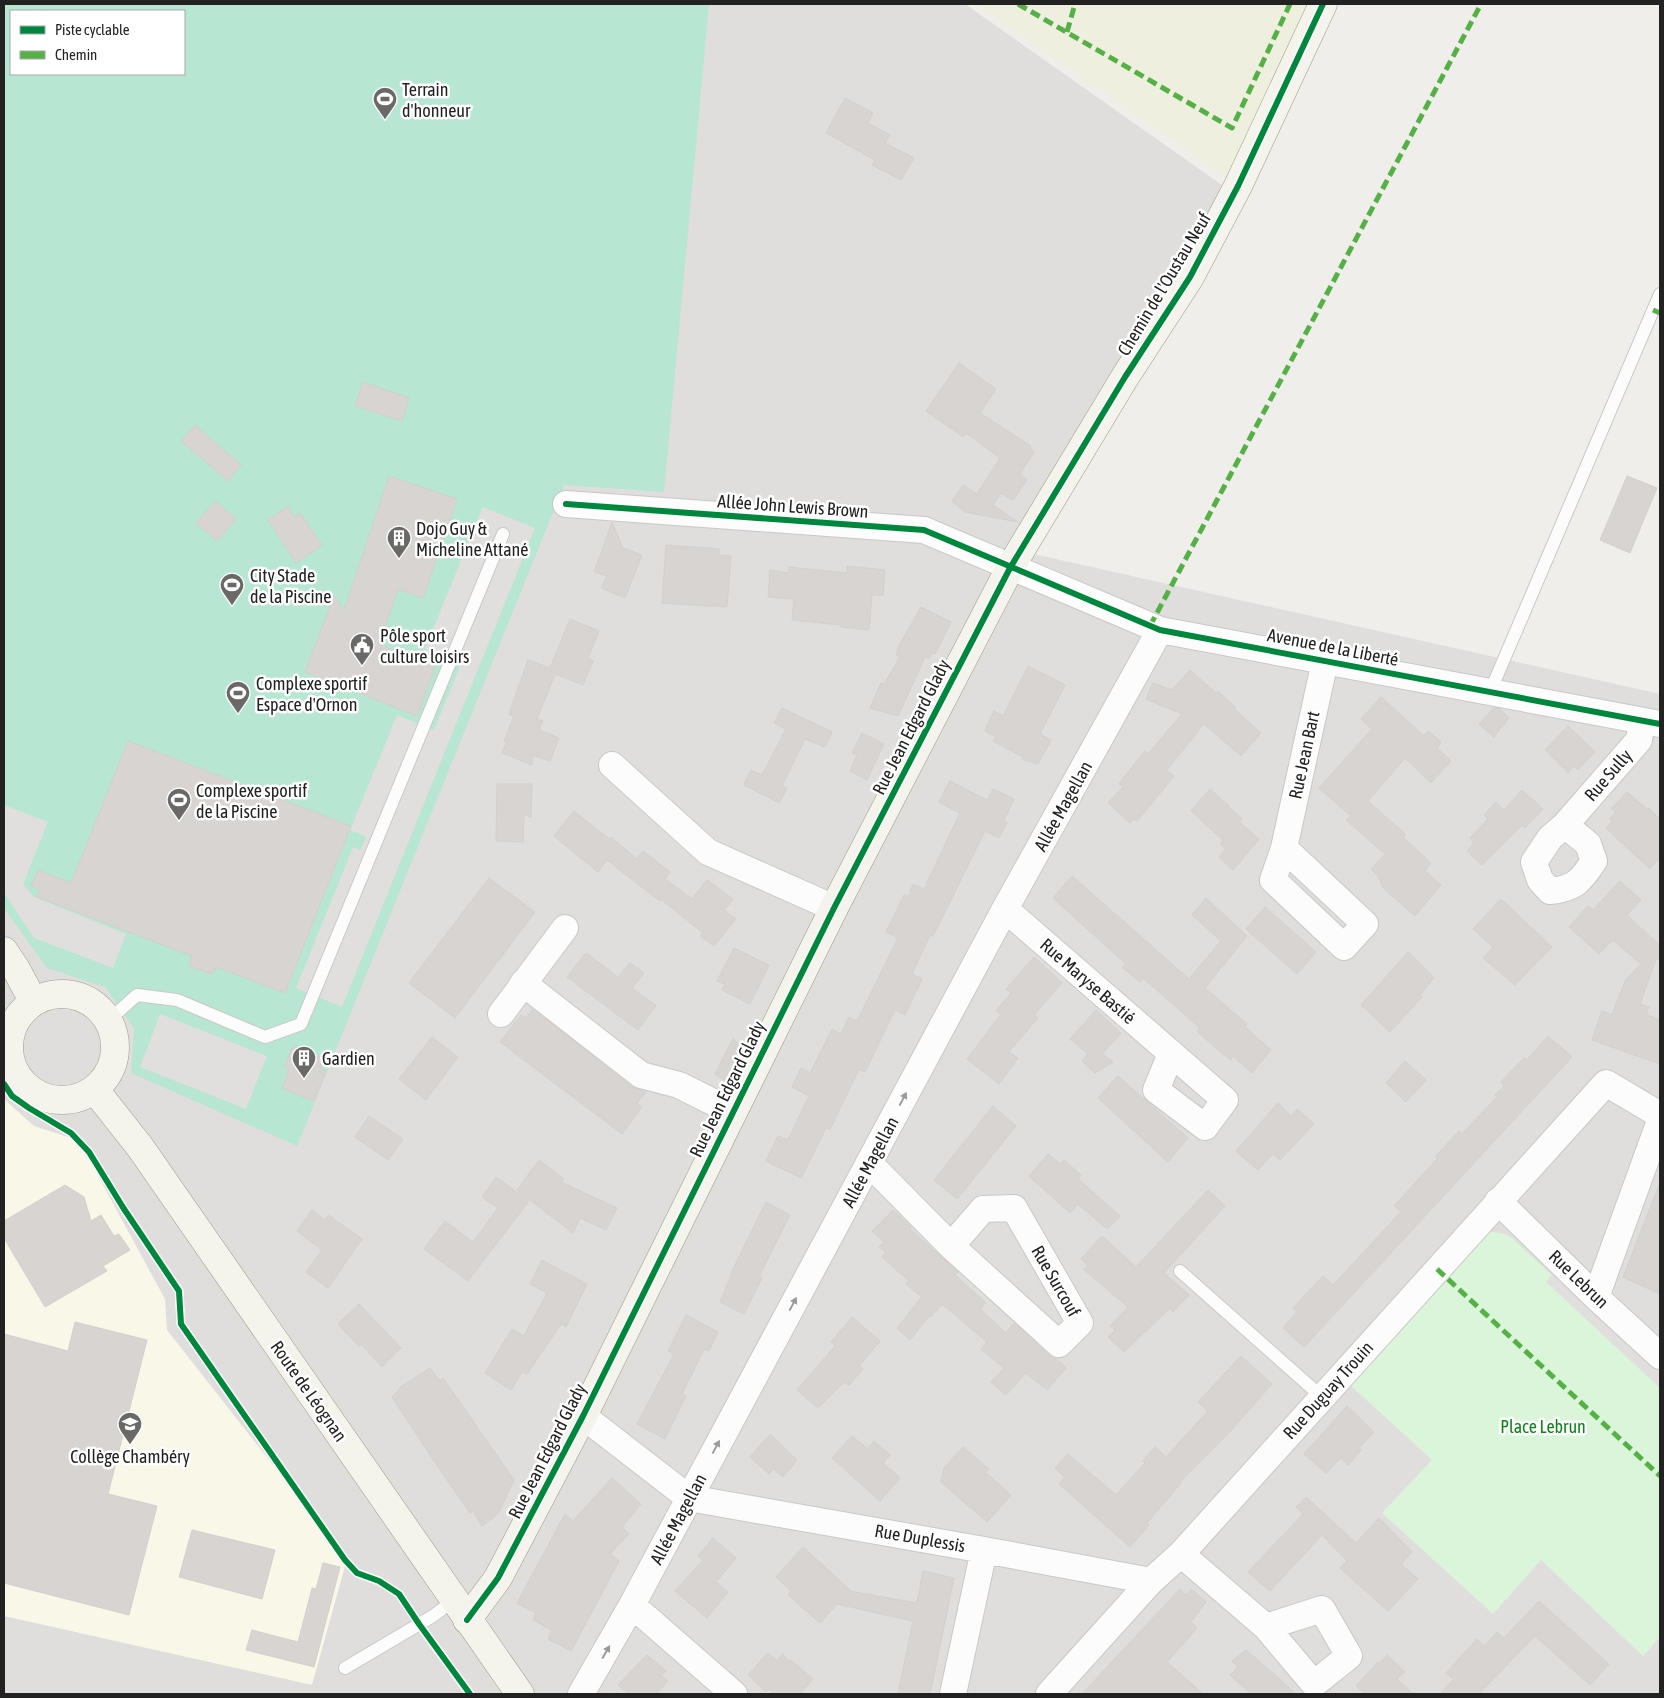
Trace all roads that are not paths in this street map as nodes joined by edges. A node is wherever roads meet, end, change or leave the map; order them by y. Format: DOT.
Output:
graph roads {
  1 [pos="1323,4"];
  2 [pos="1660,294"];
  3 [pos="566,504"];
  4 [pos="503,534"];
  5 [pos="1010,568"];
  6 [pos="1160,630"];
  7 [pos="1324,661"];
  8 [pos="1490,692"];
  9 [pos="1651,722"];
  10 [pos="612,765"];
  11 [pos="1564,825"];
  12 [pos="1284,848"];
  13 [pos="834,908"];
  14 [pos="1005,909"];
  15 [pos="565,928"];
  16 [pos="4,951"];
  17 [pos="523,983"];
  18 [pos="33,1001"];
  19 [pos="501,1014"];
  20 [pos="109,1020"];
  21 [pos="1171,1054"];
  22 [pos="95,1090"];
  23 [pos="732,1112"];
  24 [pos="1660,1115"];
  25 [pos="1660,1121"];
  26 [pos="869,1163"];
  27 [pos="1498,1201"];
  28 [pos="951,1246"];
  29 [pos="1180,1271"];
  30 [pos="1596,1296"];
  31 [pos="1660,1356"];
  32 [pos="1322,1397"];
  33 [pos="583,1416"];
  34 [pos="689,1498"];
  35 [pos="984,1550"];
  36 [pos="1181,1554"];
  37 [pos="1151,1581"];
  38 [pos="632,1605"];
  39 [pos="461,1610"];
  40 [pos="1266,1627"];
  41 [pos="345,1668"];
  42 [pos="520,1694"];
  43 [pos="581,1694"];
  44 [pos="734,1694"];
  45 [pos="953,1694"];
  46 [pos="1049,1694"];
  1 -- 5 [label="street, Chemin de l'Oustau Neuf"];
  2 -- 8 [label="lane"];
  3 -- 5 [label="street, Allée John Lewis Brown"];
  4 -- 20 [label="lane"];
  5 -- 6 [label="street, Avenue de la Liberté"];
  5 -- 13 [label="street, Rue Jean Edgard Glady"];
  6 -- 7 [label="street, Avenue de la Liberté"];
  6 -- 14 [label="street, Allée Magellan"];
  7 -- 8 [label="street, Avenue de la Liberté"];
  7 -- 12 [label="street, Rue Jean Bart"];
  8 -- 9 [label="street, Avenue de la Liberté"];
  9 -- 11 [label="street, Rue Sully"];
  10 -- 13 [label="street"];
  13 -- 23 [label="street, Rue Jean Edgard Glady"];
  14 -- 21 [label="street, Rue Maryse Bastié"];
  26 -- 14 [label="street, Allée Magellan, one-way"];
  15 -- 17 [label="street"];
  16 -- 18 [label="street"];
  17 -- 19 [label="street"];
  17 -- 23 [label="street"];
  18 -- 20 [label="street"];
  18 -- 22 [label="street"];
  20 -- 22 [label="street"];
  22 -- 39 [label="street, Route de Léognan"];
  23 -- 33 [label="street, Rue Jean Edgard Glady"];
  24 -- 27 [label="street, Rue Duguay Trouin"];
  25 -- 30 [label="street"];
  26 -- 28 [label="street, Rue Surcouf"];
  34 -- 26 [label="street, Allée Magellan, one-way"];
  27 -- 30 [label="street, Rue Lebrun"];
  27 -- 32 [label="street, Rue Duguay Trouin"];
  28 -- 28 [label="street, Rue Surcouf"];
  29 -- 32 [label="lane"];
  30 -- 31 [label="street, Rue Lebrun"];
  32 -- 36 [label="street, Rue Duguay Trouin"];
  33 -- 34 [label="street"];
  33 -- 39 [label="street, Rue Jean Edgard Glady"];
  34 -- 35 [label="street, Rue Duplessis"];
  34 -- 38 [label="street, Allée Magellan"];
  35 -- 37 [label="street, Rue Duplessis"];
  35 -- 45 [label="street"];
  36 -- 37 [label="street, Rue Duguay Trouin"];
  36 -- 40 [label="street"];
  37 -- 46 [label="street, Rue Duguay Trouin"];
  43 -- 38 [label="street, Allée Magellan, one-way"];
  38 -- 44 [label="street"];
  39 -- 41 [label="lane"];
  39 -- 42 [label="street, Route de Léognan"];
}
